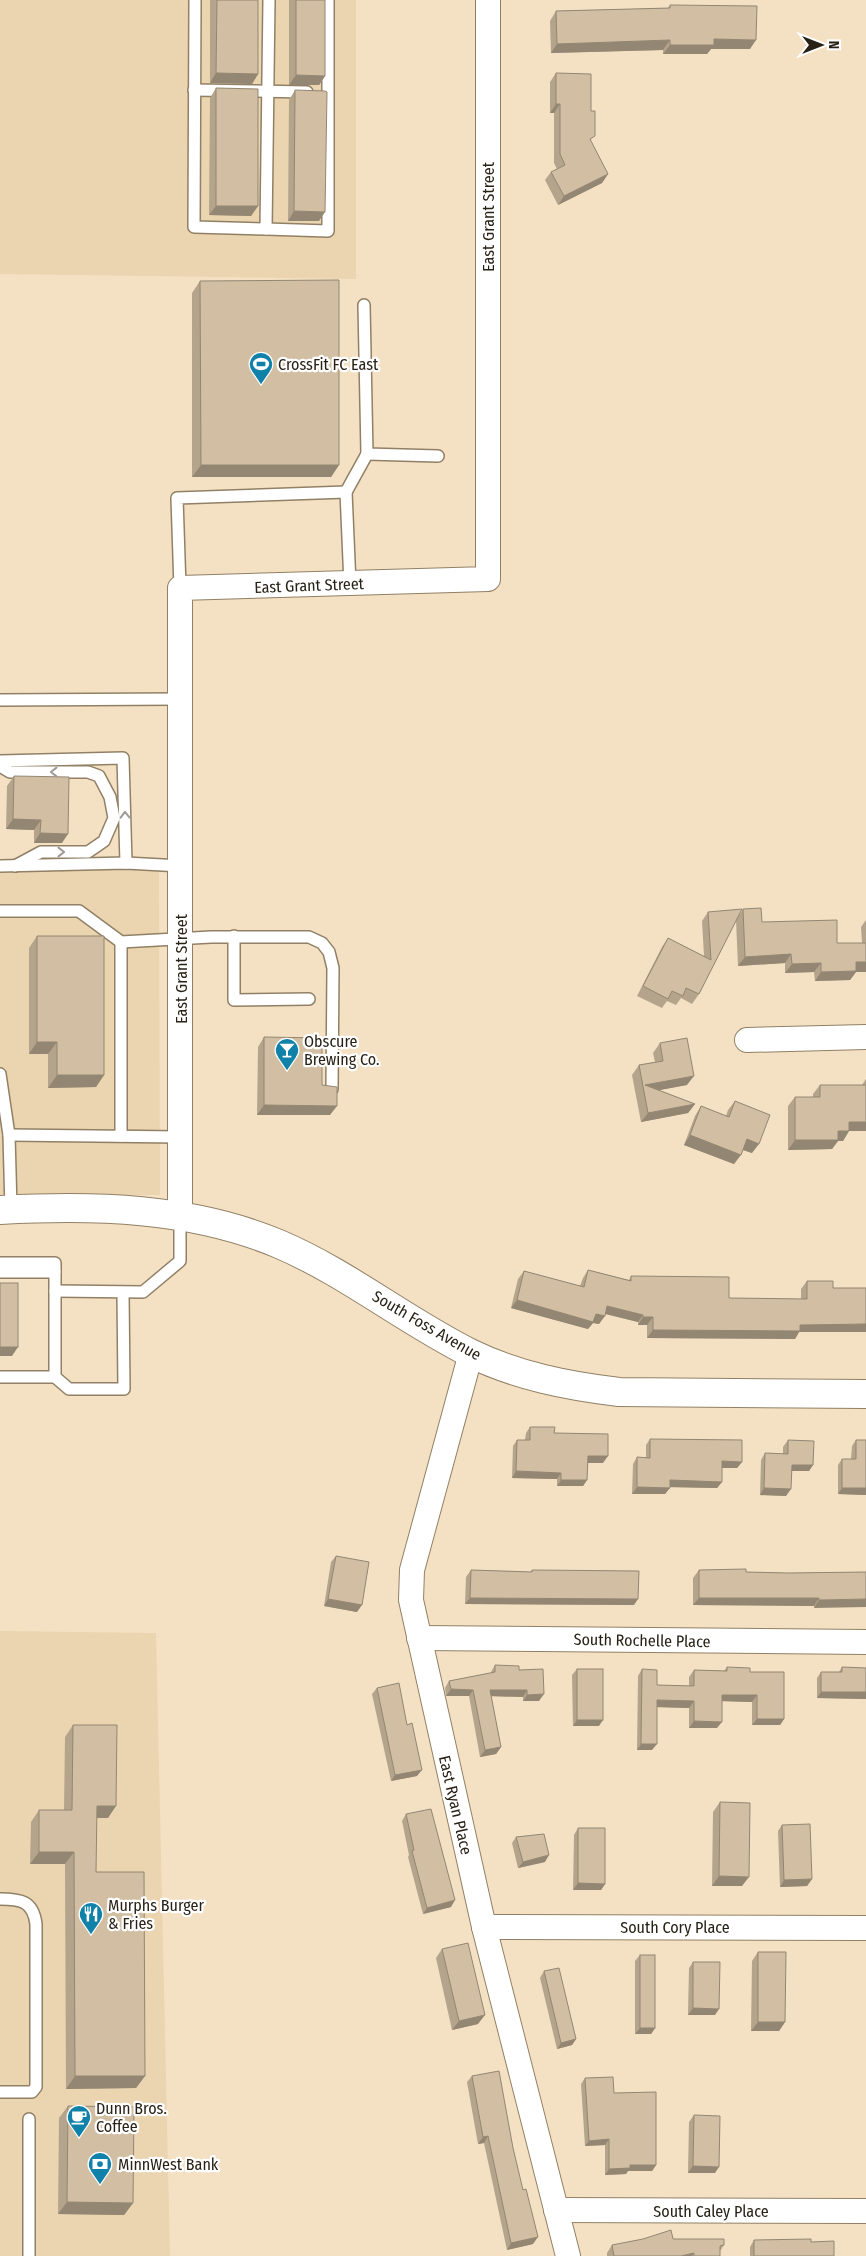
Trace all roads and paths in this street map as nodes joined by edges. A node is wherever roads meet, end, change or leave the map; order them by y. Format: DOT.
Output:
graph roads {
  1 [pos="195,0"];
  2 [pos="269,0"];
  3 [pos="328,0"];
  4 [pos="488,0"];
  5 [pos="194,90"];
  6 [pos="267,91"];
  7 [pos="328,93"];
  8 [pos="266,229"];
  9 [pos="364,305"];
  10 [pos="367,454"];
  11 [pos="438,456"];
  12 [pos="346,492"];
  13 [pos="350,584"];
  14 [pos="180,588"];
  15 [pos="180,699"];
  16 [pos="0,700"];
  17 [pos="0,761"];
  18 [pos="0,766"];
  19 [pos="126,863"];
  20 [pos="0,866"];
  21 [pos="15,866"];
  22 [pos="180,866"];
  23 [pos="0,911"];
  24 [pos="234,936"];
  25 [pos="181,938"];
  26 [pos="122,942"];
  27 [pos="309,999"];
  28 [pos="866,1037"];
  29 [pos="747,1040"];
  30 [pos="0,1074"];
  31 [pos="332,1089"];
  32 [pos="9,1135"];
  33 [pos="122,1136"];
  34 [pos="180,1137"];
  35 [pos="5,1209"];
  36 [pos="180,1216"];
  37 [pos="0,1263"];
  38 [pos="0,1272"];
  39 [pos="55,1272"];
  40 [pos="55,1291"];
  41 [pos="123,1293"];
  42 [pos="471,1353"];
  43 [pos="54,1377"];
  44 [pos="0,1378"];
  45 [pos="866,1394"];
  46 [pos="419,1638"];
  47 [pos="866,1642"];
  48 [pos="0,1899"];
  49 [pos="484,1927"];
  50 [pos="866,1928"];
  51 [pos="0,2092"];
  52 [pos="28,2119"];
  53 [pos="556,2210"];
  54 [pos="866,2211"];
  55 [pos="29,2256"];
  56 [pos="568,2256"];
  1 -- 5 [label="lane"];
  2 -- 6 [label="lane"];
  3 -- 7 [label="lane"];
  4 -- 13 [label="street, East Grant Street"];
  5 -- 6 [label="lane"];
  5 -- 8 [label="lane"];
  6 -- 7 [label="lane"];
  6 -- 8 [label="lane"];
  7 -- 8 [label="lane"];
  9 -- 10 [label="lane"];
  10 -- 11 [label="lane"];
  10 -- 12 [label="lane"];
  12 -- 13 [label="lane"];
  12 -- 14 [label="lane"];
  13 -- 14 [label="street, East Grant Street"];
  14 -- 15 [label="street, East Grant Street"];
  15 -- 16 [label="lane"];
  15 -- 22 [label="street, East Grant Street"];
  19 -- 17 [label="lane, one-way"];
  21 -- 18 [label="lane, one-way"];
  19 -- 21 [label="lane"];
  19 -- 22 [label="lane"];
  20 -- 21 [label="lane"];
  22 -- 25 [label="street, East Grant Street"];
  23 -- 26 [label="lane"];
  24 -- 25 [label="lane"];
  24 -- 27 [label="lane"];
  24 -- 31 [label="lane"];
  25 -- 26 [label="lane"];
  25 -- 34 [label="street, East Grant Street"];
  26 -- 33 [label="lane"];
  28 -- 29 [label="street"];
  30 -- 32 [label="lane"];
  32 -- 33 [label="lane"];
  32 -- 35 [label="lane"];
  33 -- 34 [label="lane"];
  34 -- 36 [label="street, East Grant Street"];
  35 -- 36 [label="street, South Foss Avenue"];
  36 -- 41 [label="lane"];
  36 -- 42 [label="street, South Foss Avenue"];
  37 -- 39 [label="lane"];
  38 -- 39 [label="lane"];
  39 -- 40 [label="lane"];
  40 -- 41 [label="lane"];
  40 -- 43 [label="lane"];
  41 -- 43 [label="lane"];
  42 -- 45 [label="street, South Foss Avenue"];
  42 -- 46 [label="street, East Ryan Place"];
  43 -- 44 [label="lane"];
  46 -- 47 [label="street, South Rochelle Place"];
  46 -- 49 [label="street, East Ryan Place"];
  48 -- 51 [label="lane"];
  49 -- 50 [label="street, South Cory Place"];
  49 -- 53 [label="street, East Ryan Place"];
  52 -- 55 [label="lane"];
  53 -- 54 [label="street, South Caley Place"];
  53 -- 56 [label="street, East Ryan Place"];
}
